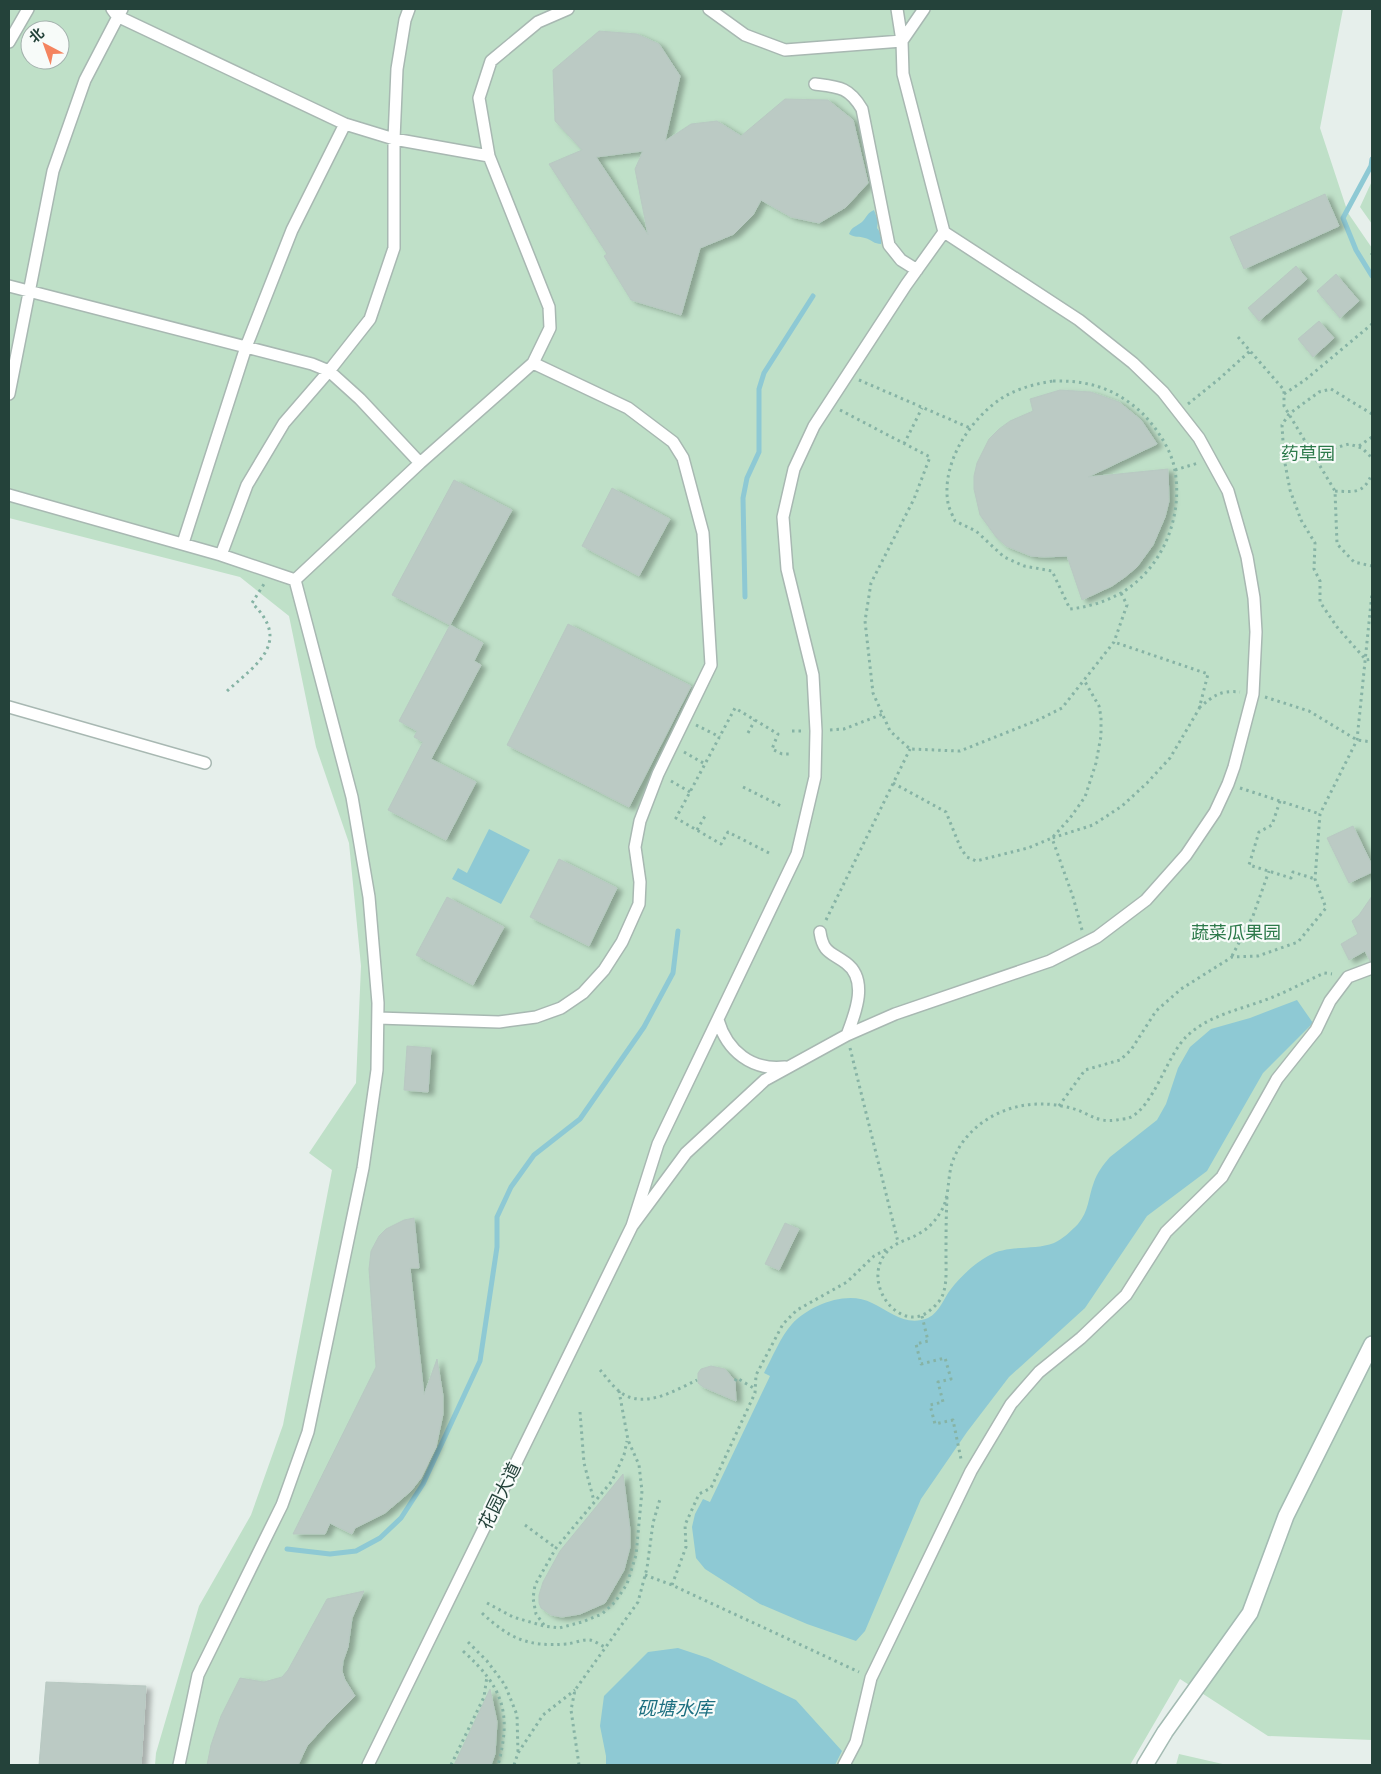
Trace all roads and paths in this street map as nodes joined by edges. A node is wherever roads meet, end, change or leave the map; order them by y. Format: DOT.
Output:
graph roads {
  1 [pos="28,9"];
  2 [pos="409,9"];
  3 [pos="568,9"];
  4 [pos="709,9"];
  5 [pos="897,9"];
  6 [pos="924,9"];
  7 [pos="117,11"];
  8 [pos="9,42"];
  9 [pos="902,42"];
  10 [pos="815,84"];
  11 [pos="345,124"];
  12 [pos="394,140"];
  13 [pos="490,156"];
  14 [pos="944,232"];
  15 [pos="917,270"];
  16 [pos="9,286"];
  17 [pos="30,291"];
  18 [pos="1372,324"];
  19 [pos="1238,337"];
  20 [pos="246,347"];
  21 [pos="1250,350"];
  22 [pos="533,363"];
  23 [pos="329,371"];
  24 [pos="848,374"];
  25 [pos="9,394"];
  26 [pos="1284,394"];
  27 [pos="828,404"];
  28 [pos="922,408"];
  29 [pos="1179,411"];
  30 [pos="1289,414"];
  31 [pos="1372,414"];
  32 [pos="970,428"];
  33 [pos="1372,437"];
  34 [pos="904,444"];
  35 [pos="1308,446"];
  36 [pos="1358,447"];
  37 [pos="1372,457"];
  38 [pos="1211,460"];
  39 [pos="1372,463"];
  40 [pos="420,464"];
  41 [pos="1175,470"];
  42 [pos="1372,474"];
  43 [pos="1335,491"];
  44 [pos="9,495"];
  45 [pos="183,543"];
  46 [pos="221,555"];
  47 [pos="1372,566"];
  48 [pos="271,572"];
  49 [pos="295,580"];
  50 [pos="1121,593"];
  51 [pos="1372,593"];
  52 [pos="1114,642"];
  53 [pos="1372,659"];
  54 [pos="1366,660"];
  55 [pos="1084,680"];
  56 [pos="227,691"];
  57 [pos="1254,694"];
  58 [pos="9,707"];
  59 [pos="1198,709"];
  60 [pos="883,714"];
  61 [pos="685,719"];
  62 [pos="755,720"];
  63 [pos="792,731"];
  64 [pos="816,731"];
  65 [pos="748,733"];
  66 [pos="720,737"];
  67 [pos="1357,740"];
  68 [pos="1372,742"];
  69 [pos="672,745"];
  70 [pos="910,749"];
  71 [pos="790,754"];
  72 [pos="205,764"];
  73 [pos="705,764"];
  74 [pos="658,774"];
  75 [pos="893,783"];
  76 [pos="1228,784"];
  77 [pos="744,787"];
  78 [pos="690,792"];
  79 [pos="1280,801"];
  80 [pos="783,808"];
  81 [pos="1320,814"];
  82 [pos="705,816"];
  83 [pos="697,830"];
  84 [pos="1052,838"];
  85 [pos="769,853"];
  86 [pos="1269,871"];
  87 [pos="1315,879"];
  88 [pos="820,932"];
  89 [pos="1085,942"];
  90 [pos="1232,956"];
  91 [pos="1372,968"];
  92 [pos="1348,977"];
  93 [pos="378,1018"];
  94 [pos="718,1020"];
  95 [pos="847,1035"];
  96 [pos="789,1067"];
  97 [pos="1059,1106"];
  98 [pos="947,1197"];
  99 [pos="632,1226"];
  100 [pos="898,1242"];
  101 [pos="889,1248"];
  102 [pos="922,1316"];
  103 [pos="1372,1344"];
  104 [pos="600,1370"];
  105 [pos="697,1380"];
  106 [pos="735,1381"];
  107 [pos="755,1389"];
  108 [pos="619,1391"];
  109 [pos="580,1412"];
  110 [pos="628,1440"];
  111 [pos="962,1462"];
  112 [pos="660,1499"];
  113 [pos="594,1502"];
  114 [pos="525,1525"];
  115 [pos="556,1548"];
  116 [pos="645,1575"];
  117 [pos="672,1585"];
  118 [pos="486,1603"];
  119 [pos="482,1613"];
  120 [pos="544,1626"];
  121 [pos="468,1642"];
  122 [pos="605,1647"];
  123 [pos="463,1651"];
  124 [pos="487,1676"];
  125 [pos="871,1678"];
  126 [pos="575,1690"];
  127 [pos="518,1753"];
  128 [pos="179,1765"];
  129 [pos="368,1765"];
  130 [pos="451,1765"];
  131 [pos="498,1765"];
  132 [pos="514,1765"];
  133 [pos="579,1765"];
  134 [pos="844,1765"];
  135 [pos="1145,1765"];
  1 -- 8 [label="lane"];
  2 -- 12 [label="lane"];
  3 -- 13 [label="lane"];
  4 -- 9 [label="lane"];
  5 -- 9 [label="lane"];
  6 -- 9 [label="lane"];
  7 -- 11 [label="lane"];
  7 -- 17 [label="lane"];
  9 -- 14 [label="lane"];
  10 -- 15 [label="lane"];
  11 -- 12 [label="lane"];
  11 -- 20 [label="lane"];
  12 -- 13 [label="lane"];
  12 -- 23 [label="lane"];
  13 -- 22 [label="lane"];
  14 -- 15 [label="lane"];
  14 -- 29 [label="lane"];
  15 -- 24 [label="lane"];
  16 -- 17 [label="lane"];
  17 -- 20 [label="lane"];
  17 -- 25 [label="lane"];
  18 -- 26 [label="path"];
  19 -- 21 [label="path"];
  20 -- 23 [label="lane"];
  20 -- 45 [label="lane"];
  21 -- 26 [label="path"];
  21 -- 29 [label="path"];
  22 -- 40 [label="lane"];
  22 -- 61 [label="lane"];
  23 -- 40 [label="lane"];
  23 -- 46 [label="lane"];
  24 -- 27 [label="lane"];
  24 -- 28 [label="path"];
  26 -- 30 [label="path"];
  27 -- 34 [label="path"];
  27 -- 64 [label="lane"];
  28 -- 32 [label="path"];
  28 -- 34 [label="path"];
  29 -- 38 [label="lane"];
  30 -- 31 [label="path"];
  30 -- 35 [label="path"];
  30 -- 54 [label="path"];
  32 -- 41 [label="path"];
  32 -- 50 [label="path"];
  33 -- 36 [label="path"];
  34 -- 60 [label="path"];
  35 -- 36 [label="path"];
  35 -- 43 [label="path"];
  36 -- 37 [label="path"];
  37 -- 39 [label="path"];
  38 -- 41 [label="path"];
  38 -- 57 [label="lane"];
  40 -- 49 [label="lane"];
  41 -- 50 [label="path"];
  42 -- 43 [label="path"];
  43 -- 47 [label="path"];
  44 -- 45 [label="lane"];
  45 -- 46 [label="lane"];
  46 -- 48 [label="lane"];
  48 -- 49 [label="lane"];
  48 -- 56 [label="path"];
  49 -- 93 [label="lane"];
  50 -- 52 [label="path"];
  51 -- 54 [label="path"];
  52 -- 55 [label="path"];
  52 -- 59 [label="path"];
  53 -- 54 [label="path"];
  54 -- 67 [label="path"];
  55 -- 70 [label="path"];
  55 -- 84 [label="path"];
  57 -- 59 [label="path"];
  57 -- 67 [label="path"];
  57 -- 76 [label="lane"];
  58 -- 72 [label="lane"];
  59 -- 84 [label="path"];
  60 -- 64 [label="path"];
  60 -- 70 [label="path"];
  61 -- 66 [label="path"];
  61 -- 69 [label="lane"];
  62 -- 65 [label="path"];
  62 -- 66 [label="path"];
  62 -- 71 [label="path"];
  63 -- 64 [label="path"];
  64 -- 94 [label="lane"];
  66 -- 73 [label="path"];
  67 -- 68 [label="path"];
  67 -- 81 [label="path"];
  69 -- 73 [label="path"];
  69 -- 74 [label="lane"];
  70 -- 75 [label="path"];
  73 -- 78 [label="path"];
  74 -- 78 [label="path"];
  74 -- 93 [label="lane"];
  75 -- 84 [label="path"];
  75 -- 88 [label="path"];
  76 -- 79 [label="path"];
  76 -- 89 [label="lane"];
  77 -- 80 [label="path"];
  78 -- 83 [label="path"];
  79 -- 81 [label="path"];
  79 -- 86 [label="path"];
  81 -- 87 [label="path"];
  82 -- 83 [label="path"];
  83 -- 85 [label="path"];
  84 -- 89 [label="path"];
  86 -- 87 [label="path"];
  86 -- 90 [label="path"];
  87 -- 90 [label="path"];
  88 -- 95 [label="lane"];
  89 -- 95 [label="lane"];
  90 -- 97 [label="path"];
  91 -- 92 [label="lane"];
  92 -- 97 [label="path"];
  92 -- 125 [label="lane"];
  93 -- 128 [label="lane"];
  94 -- 96 [label="lane"];
  94 -- 99 [label="lane"];
  95 -- 96 [label="lane"];
  95 -- 100 [label="path"];
  96 -- 99 [label="lane"];
  97 -- 98 [label="path"];
  98 -- 100 [label="path"];
  98 -- 102 [label="path"];
  99 -- 129 [label="lane, 花园大道"];
  100 -- 101 [label="path"];
  101 -- 102 [label="path"];
  101 -- 107 [label="path"];
  102 -- 111 [label="path"];
  103 -- 135 [label="street"];
  104 -- 108 [label="path"];
  105 -- 108 [label="path"];
  106 -- 107 [label="path"];
  107 -- 117 [label="path"];
  108 -- 110 [label="path"];
  109 -- 113 [label="path"];
  110 -- 113 [label="path"];
  110 -- 120 [label="path"];
  112 -- 116 [label="path"];
  113 -- 115 [label="path"];
  114 -- 115 [label="path"];
  115 -- 120 [label="path"];
  116 -- 117 [label="path"];
  116 -- 122 [label="path"];
  117 -- 125 [label="path"];
  118 -- 120 [label="path"];
  119 -- 122 [label="path"];
  121 -- 127 [label="path"];
  122 -- 126 [label="path"];
  123 -- 124 [label="path"];
  124 -- 130 [label="path"];
  124 -- 131 [label="path"];
  125 -- 134 [label="lane"];
  126 -- 127 [label="path"];
  126 -- 133 [label="path"];
  127 -- 132 [label="path"];
}
